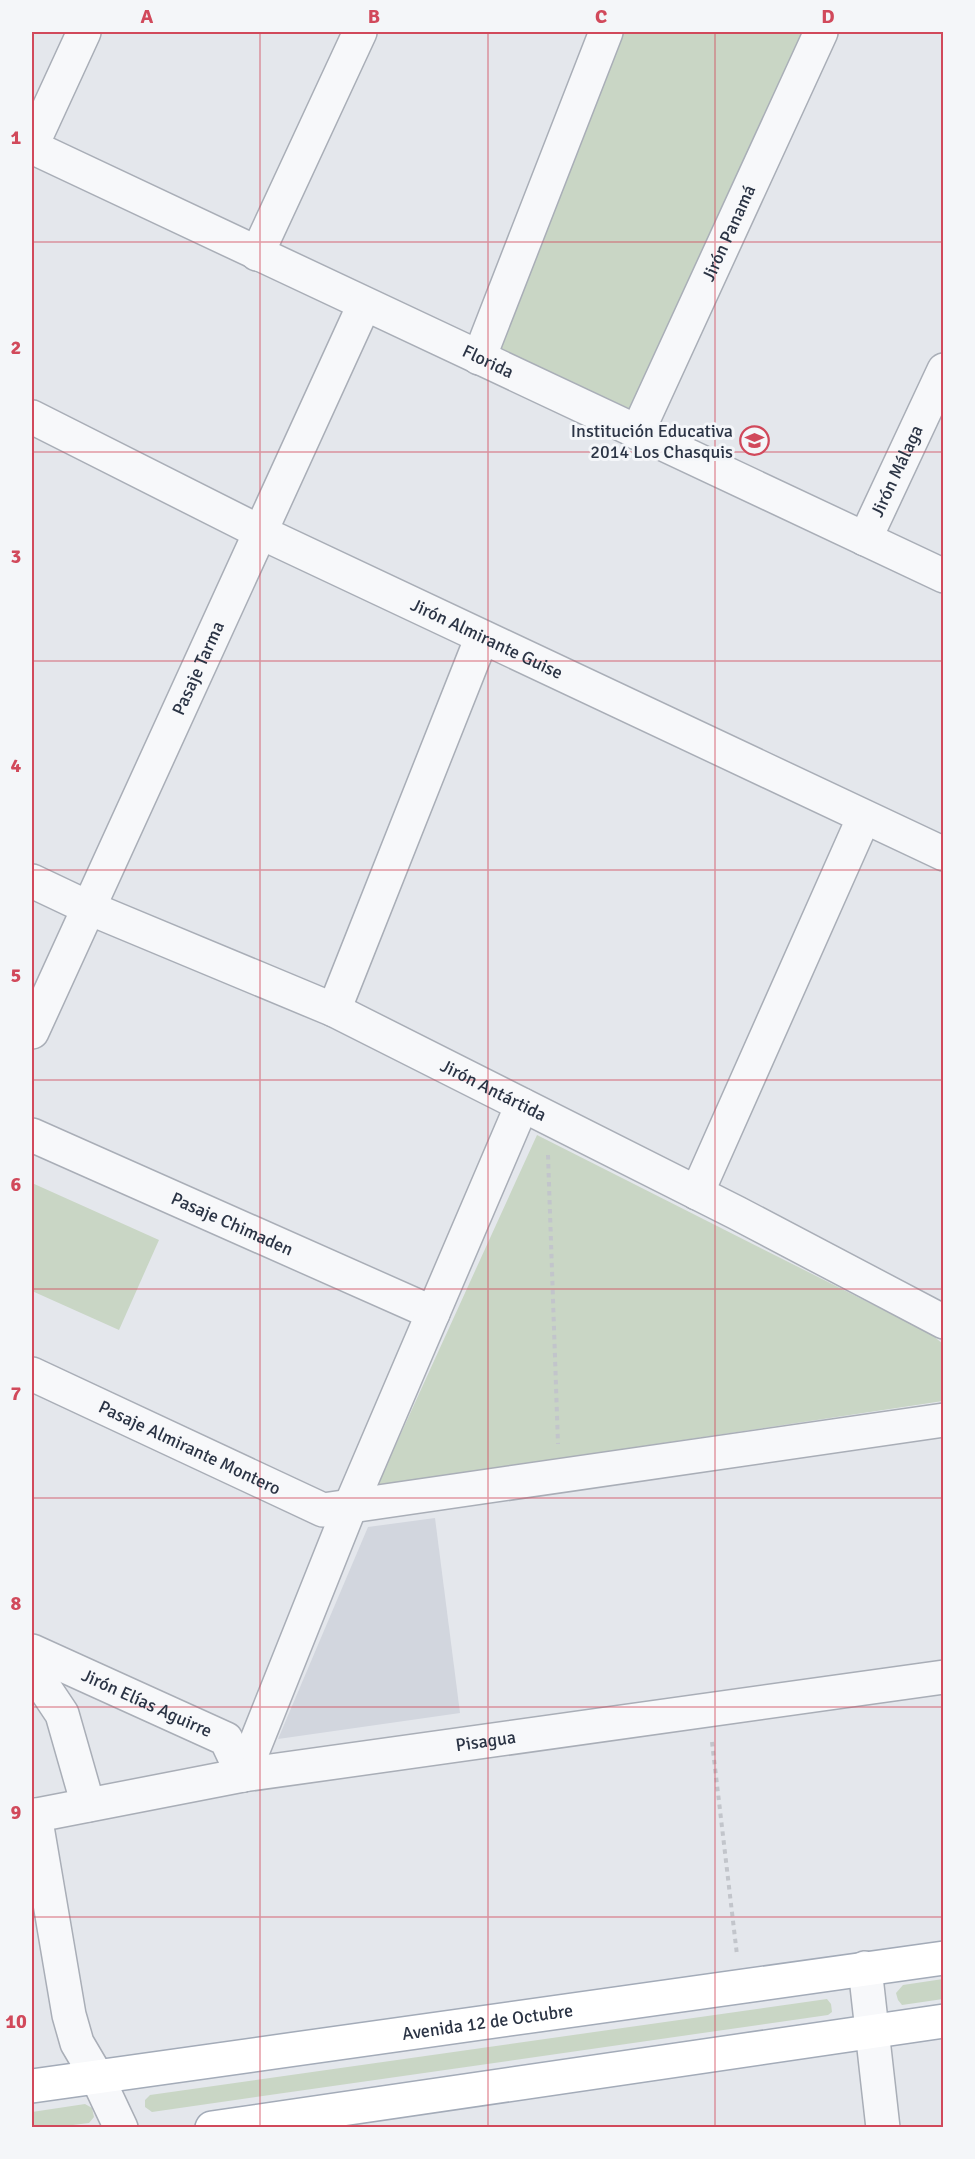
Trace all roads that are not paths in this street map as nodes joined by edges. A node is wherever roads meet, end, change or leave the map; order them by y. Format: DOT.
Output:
graph roads {
  1 [pos="84,32"];
  2 [pos="360,32"];
  3 [pos="606,32"];
  4 [pos="821,32"];
  5 [pos="32,146"];
  6 [pos="257,254"];
  7 [pos="364,304"];
  8 [pos="479,358"];
  9 [pos="944,370"];
  10 [pos="32,420"];
  11 [pos="637,433"];
  12 [pos="260,532"];
  13 [pos="865,539"];
  14 [pos="944,576"];
  15 [pos="482,637"];
  16 [pos="864,817"];
  17 [pos="944,854"];
  18 [pos="32,881"];
  19 [pos="89,908"];
  20 [pos="334,1010"];
  21 [pos="32,1032"];
  22 [pos="535,1112"];
  23 [pos="32,1135"];
  24 [pos="697,1193"];
  25 [pos="433,1313"];
  26 [pos="944,1323"];
  27 [pos="32,1374"];
  28 [pos="944,1420"];
  29 [pos="350,1507"];
  30 [pos="32,1651"];
  31 [pos="32,1669"];
  32 [pos="944,1677"];
  33 [pos="243,1775"];
  34 [pos="88,1805"];
  35 [pos="33,1816"];
  36 [pos="944,1958"];
  37 [pos="865,1968"];
  38 [pos="944,2021"];
  39 [pos="873,2032"];
  40 [pos="98,2077"];
  41 [pos="32,2086"];
  42 [pos="121,2127"];
  43 [pos="212,2127"];
  44 [pos="883,2127"];
  1 -- 5 [label="street"];
  2 -- 6 [label="street"];
  3 -- 8 [label="street"];
  4 -- 11 [label="street, Jirón Panamá"];
  5 -- 6 [label="street, Florida"];
  6 -- 7 [label="street, Florida"];
  7 -- 8 [label="street, Florida"];
  7 -- 12 [label="street, Pasaje Tarma"];
  8 -- 11 [label="street, Florida"];
  9 -- 13 [label="street, Jirón Málaga"];
  10 -- 12 [label="street, Jirón Almirante Guise"];
  11 -- 13 [label="street, Florida"];
  12 -- 15 [label="street, Jirón Almirante Guise"];
  12 -- 19 [label="street, Pasaje Tarma"];
  13 -- 14 [label="street, Florida"];
  15 -- 16 [label="street, Jirón Almirante Guise"];
  15 -- 20 [label="street"];
  16 -- 17 [label="street, Jirón Almirante Guise"];
  16 -- 24 [label="street"];
  18 -- 19 [label="street, Jirón Antártida"];
  19 -- 20 [label="street, Jirón Antártida"];
  19 -- 21 [label="street, Pasaje Tarma"];
  20 -- 22 [label="street, Jirón Antártida"];
  22 -- 24 [label="street, Jirón Antártida"];
  22 -- 25 [label="street"];
  23 -- 25 [label="street, Pasaje Chimaden"];
  24 -- 26 [label="street, Jirón Antártida"];
  25 -- 29 [label="street"];
  27 -- 29 [label="street, Pasaje Almirante Montero"];
  28 -- 29 [label="street, Pasaje Almirante Montero"];
  29 -- 33 [label="street"];
  30 -- 33 [label="street, Jirón Elías Aguirre"];
  31 -- 34 [label="street"];
  32 -- 33 [label="street, Pisagua"];
  33 -- 34 [label="street, Pisagua"];
  34 -- 35 [label="street, Pisagua"];
  35 -- 40 [label="street"];
  36 -- 37 [label="main road, Avenida 12 de Octubre"];
  37 -- 39 [label="street"];
  37 -- 40 [label="main road, Avenida 12 de Octubre"];
  38 -- 39 [label="main road"];
  39 -- 43 [label="main road"];
  39 -- 44 [label="street"];
  40 -- 41 [label="main road, Avenida 12 de Octubre"];
  40 -- 42 [label="street"];
}
